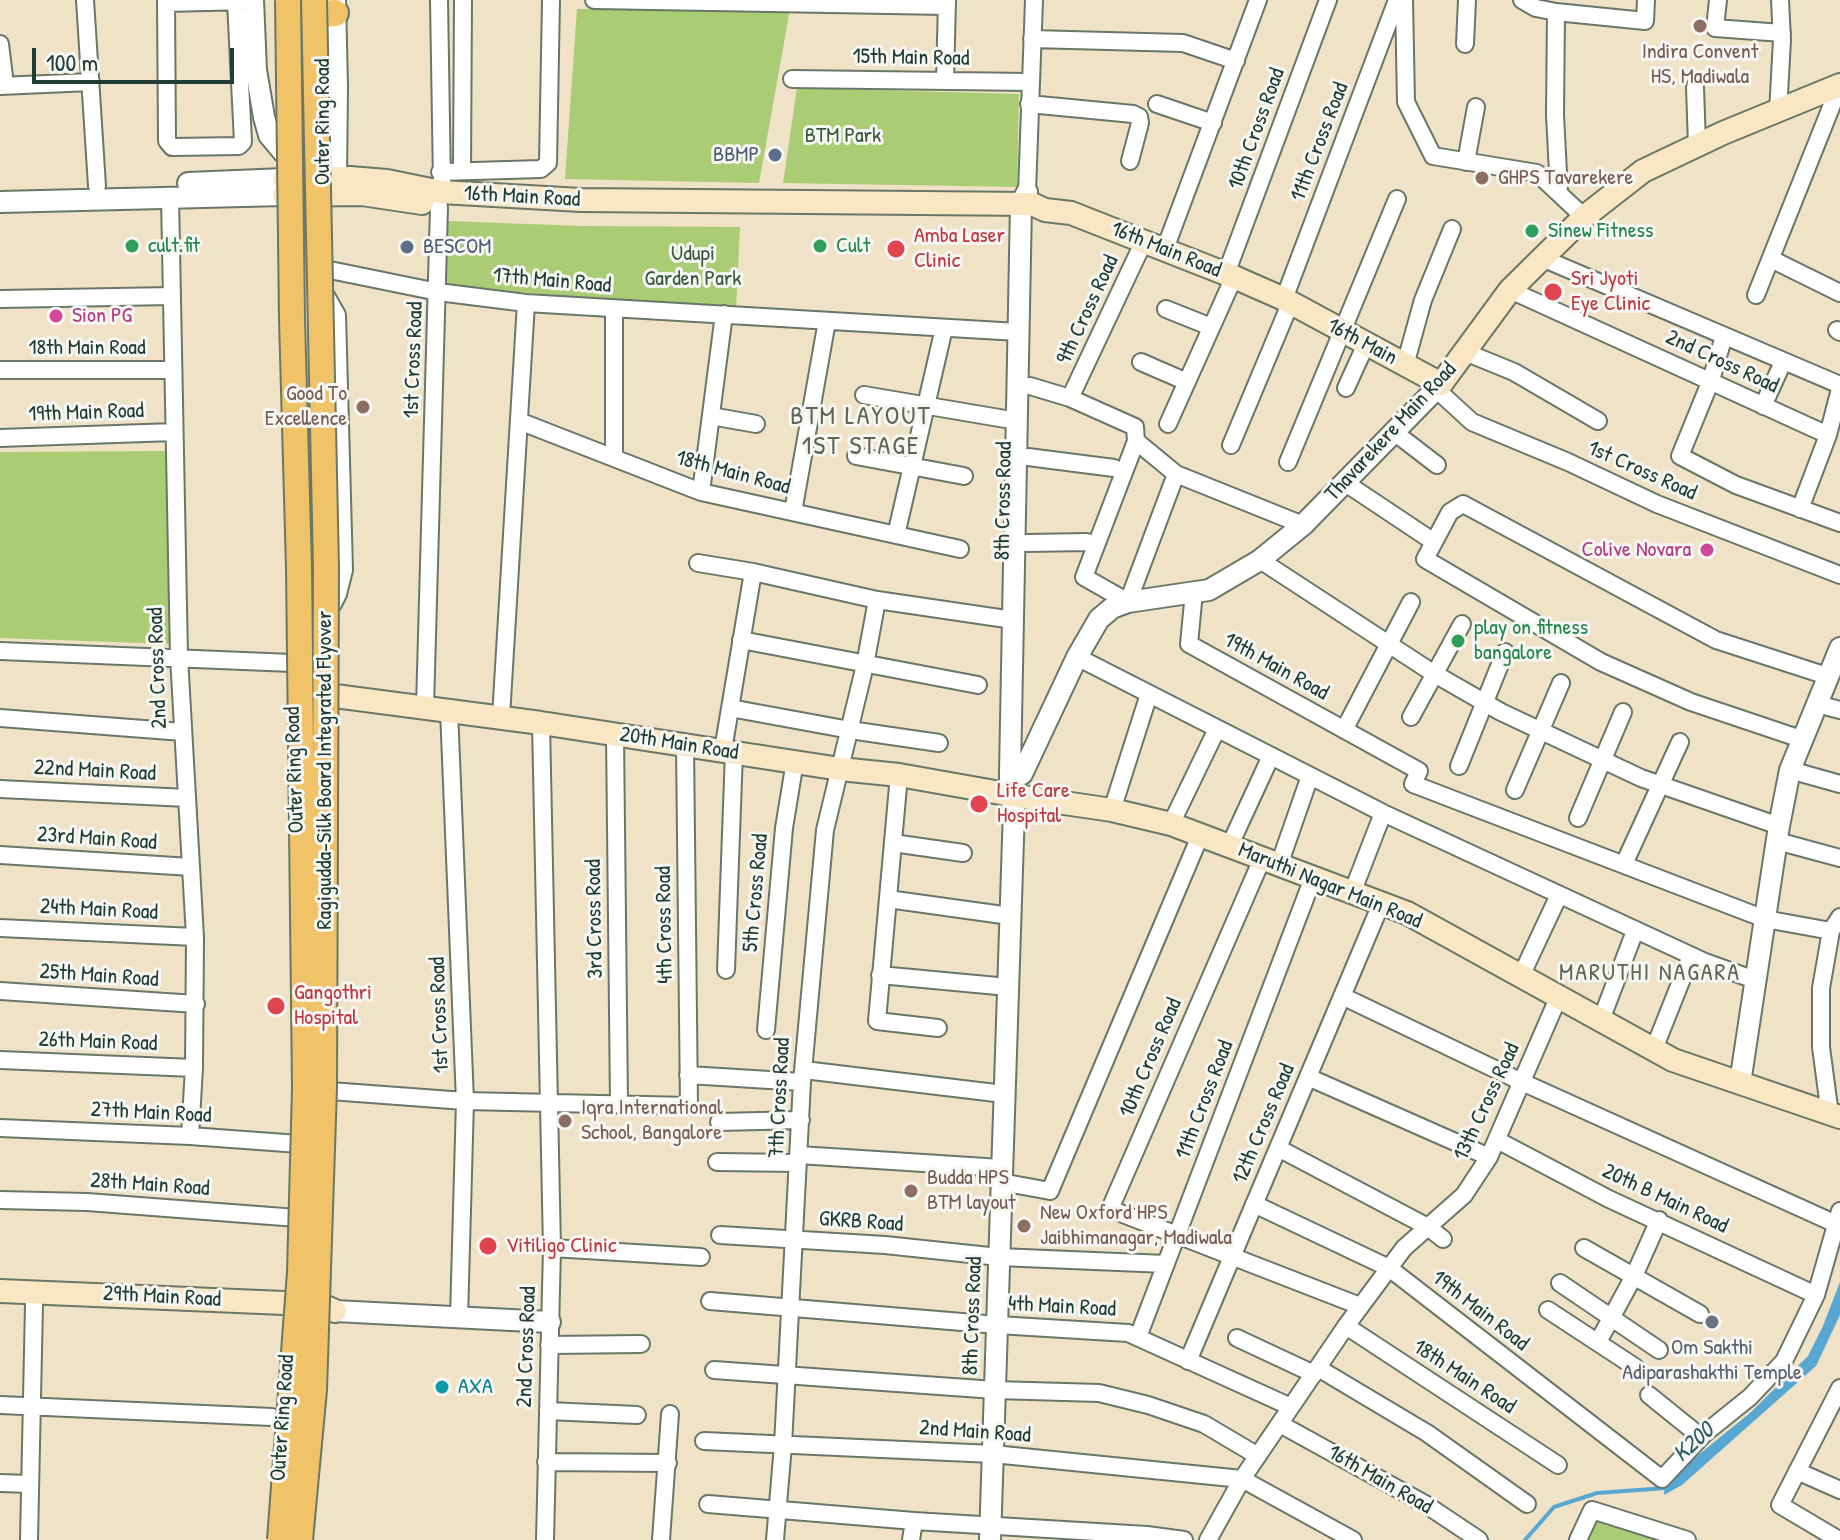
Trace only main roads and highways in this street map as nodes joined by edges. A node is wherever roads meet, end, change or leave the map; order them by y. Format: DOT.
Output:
graph roads {
  1 [pos="285,0"];
  2 [pos="326,5"];
  3 [pos="1838,93"];
  4 [pos="284,176"];
  5 [pos="327,184"];
  6 [pos="1287,301"];
  7 [pos="1438,387"];
  8 [pos="335,696"];
  9 [pos="1016,800"];
  10 [pos="1835,1116"];
  11 [pos="0,1291"];
  12 [pos="0,1303"];
  13 [pos="292,1308"];
  14 [pos="328,1311"];
  15 [pos="273,1540"];
  16 [pos="280,1540"];
  17 [pos="300,1540"];
  18 [pos="310,1540"];
  1 -- 4 [label="highway, Outer Ring Road"];
  1 -- 16 [label="main road, bridge"];
  2 -- 5 [label="highway, Outer Ring Road"];
  2 -- 17 [label="main road, Ragigudda-Silk Board Integrated Flyover, bridge"];
  3 -- 7 [label="main road, Thavarekere Main Road"];
  4 -- 5 [label="main road, 16th Main Road"];
  4 -- 13 [label="highway, Outer Ring Road"];
  5 -- 6 [label="main road, 16th Main Road"];
  5 -- 8 [label="highway, Outer Ring Road"];
  6 -- 7 [label="main road, 16th Main"];
  8 -- 9 [label="main road, 20th Main Road"];
  8 -- 14 [label="highway, Outer Ring Road"];
  9 -- 10 [label="main road, Maruthi Nagar Main Road"];
  11 -- 13 [label="main road, 29th Main Road"];
  12 -- 13 [label="main road, 29th Main Road"];
  13 -- 14 [label="main road, 29th Main Road"];
  13 -- 15 [label="highway, Outer Ring Road"];
  14 -- 18 [label="highway, Outer Ring Road"];
}
